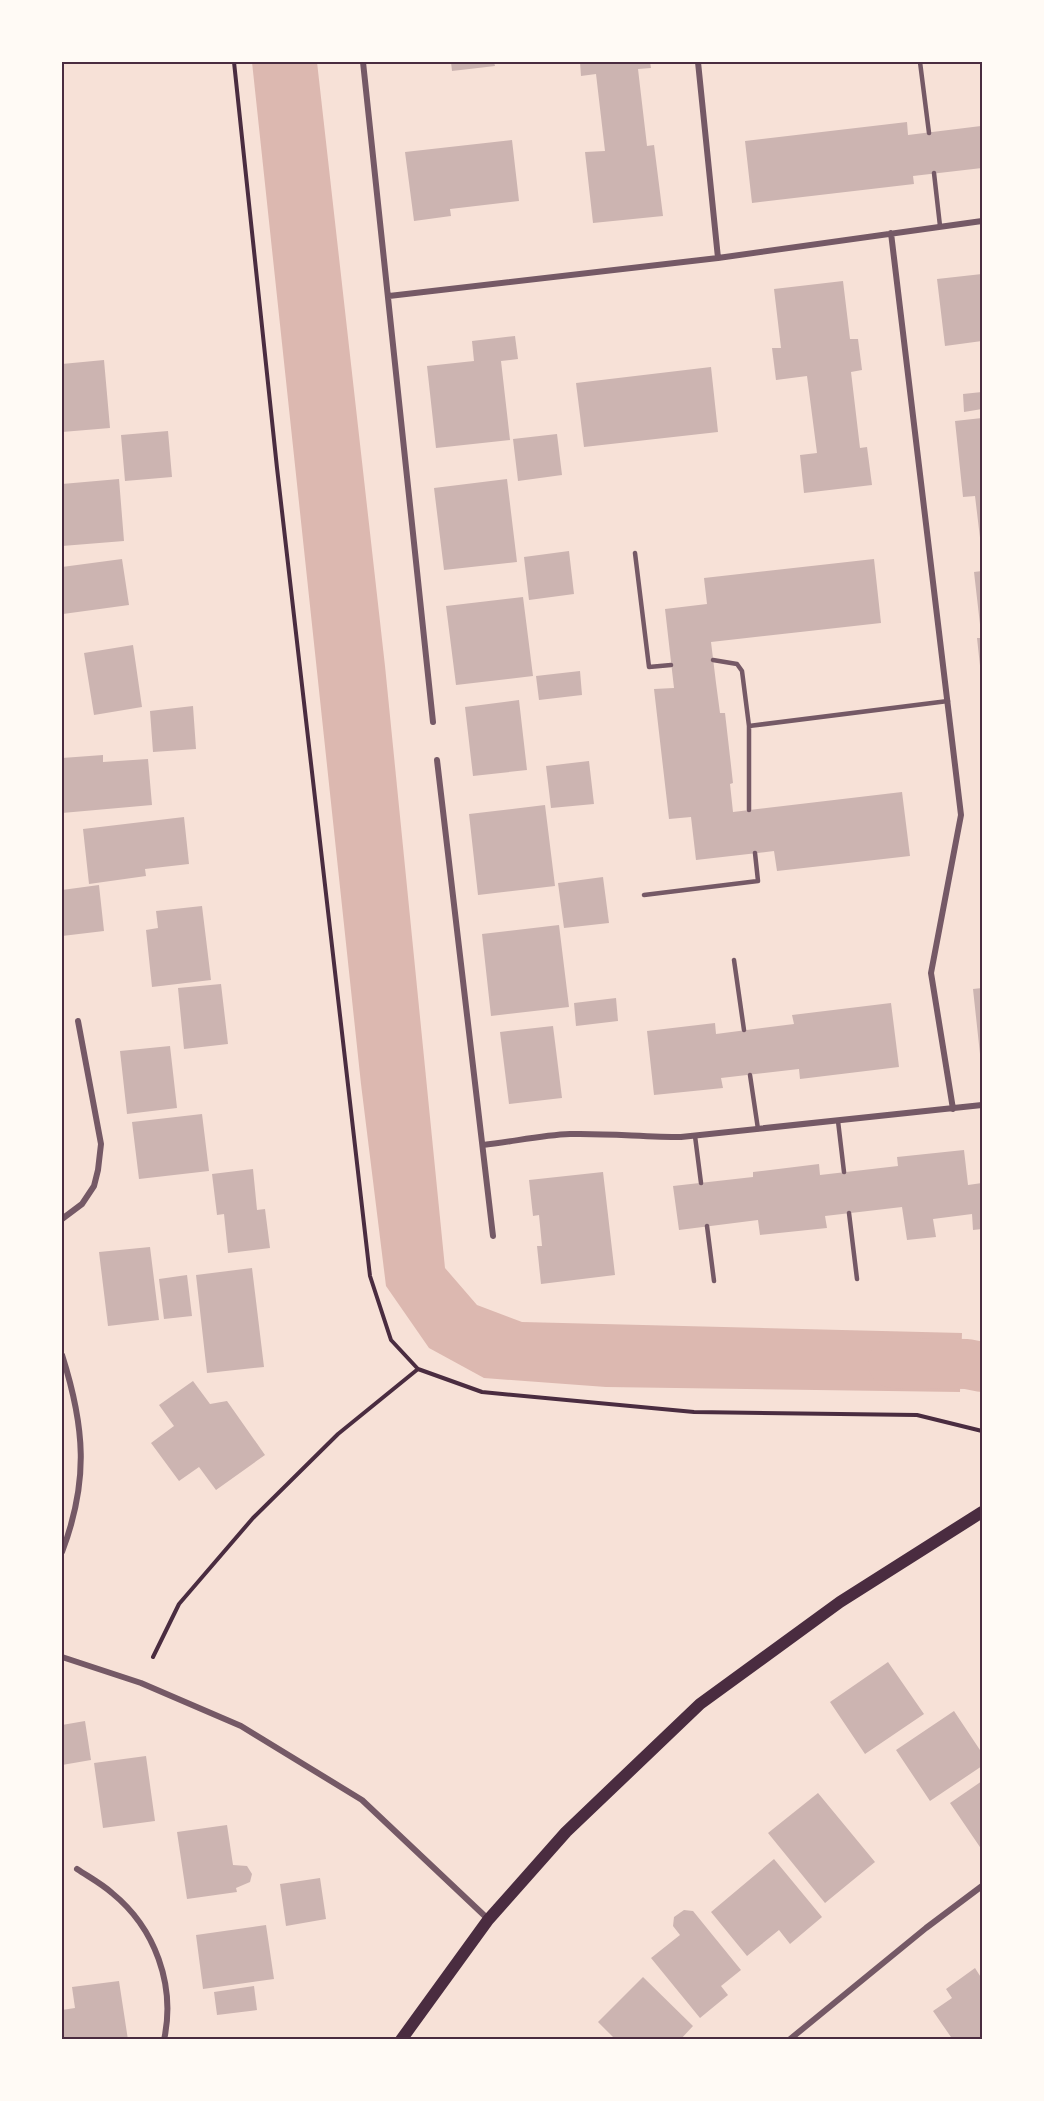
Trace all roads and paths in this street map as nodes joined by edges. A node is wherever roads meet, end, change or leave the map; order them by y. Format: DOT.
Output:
graph roads {
  1 [pos="363,62"];
  2 [pos="698,62"];
  3 [pos="920,62"];
  4 [pos="929,133"];
  5 [pos="934,173"];
  6 [pos="982,221"];
  7 [pos="940,226"];
  8 [pos="891,233"];
  9 [pos="718,258"];
  10 [pos="389,296"];
  11 [pos="634,553"];
  12 [pos="713,660"];
  13 [pos="671,664"];
  14 [pos="948,701"];
  15 [pos="433,722"];
  16 [pos="749,726"];
  17 [pos="437,760"];
  18 [pos="749,810"];
  19 [pos="755,853"];
  20 [pos="644,895"];
  21 [pos="734,960"];
  22 [pos="78,1021"];
  23 [pos="744,1030"];
  24 [pos="750,1075"];
  25 [pos="982,1105"];
  26 [pos="953,1109"];
  27 [pos="838,1121"];
  28 [pos="758,1129"];
  29 [pos="695,1136"];
  30 [pos="483,1146"];
  31 [pos="844,1172"];
  32 [pos="701,1183"];
  33 [pos="849,1213"];
  34 [pos="62,1219"];
  35 [pos="707,1226"];
  36 [pos="493,1236"];
  37 [pos="856,1279"];
  38 [pos="714,1281"];
  39 [pos="62,1355"];
  40 [pos="418,1369"];
  41 [pos="982,1512"];
  42 [pos="62,1552"];
  43 [pos="62,1657"];
  44 [pos="141,1683"];
  45 [pos="77,1869"];
  46 [pos="982,1886"];
  47 [pos="488,1920"];
  48 [pos="164,2040"];
  49 [pos="401,2040"];
  50 [pos="789,2040"];
  1 -- 10 [label="street"];
  2 -- 9 [label="street"];
  3 -- 4 [label="lane"];
  5 -- 7 [label="lane"];
  6 -- 7 [label="street"];
  7 -- 8 [label="street"];
  8 -- 9 [label="street"];
  8 -- 14 [label="street"];
  9 -- 10 [label="street"];
  10 -- 15 [label="street"];
  11 -- 13 [label="lane"];
  12 -- 16 [label="lane"];
  14 -- 16 [label="lane"];
  14 -- 26 [label="street"];
  16 -- 18 [label="lane"];
  17 -- 30 [label="street"];
  19 -- 20 [label="lane"];
  21 -- 23 [label="lane"];
  22 -- 34 [label="street"];
  24 -- 28 [label="lane"];
  25 -- 26 [label="street"];
  26 -- 27 [label="street"];
  27 -- 28 [label="street"];
  27 -- 31 [label="lane"];
  28 -- 29 [label="street"];
  29 -- 30 [label="street"];
  29 -- 32 [label="lane"];
  30 -- 36 [label="street"];
  33 -- 37 [label="lane"];
  35 -- 38 [label="lane"];
  39 -- 42 [label="street"];
  40 -- 44 [label="path"];
  41 -- 47 [label="main road"];
  43 -- 44 [label="street"];
  44 -- 47 [label="street"];
  45 -- 48 [label="street"];
  46 -- 50 [label="street"];
  47 -- 49 [label="main road"];
}
